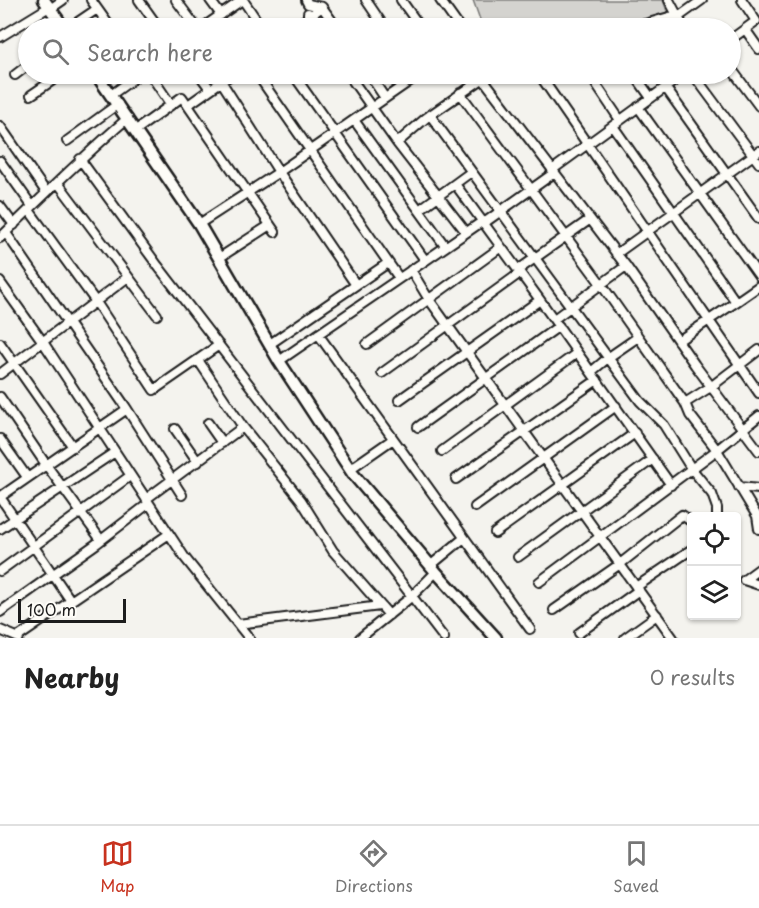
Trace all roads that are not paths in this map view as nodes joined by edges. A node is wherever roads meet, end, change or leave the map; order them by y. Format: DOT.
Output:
graph roads {
  1 [pos="63,0"];
  2 [pos="91,0"];
  3 [pos="139,0"];
  4 [pos="176,0"];
  5 [pos="210,0"];
  6 [pos="242,0"];
  7 [pos="366,0"];
  8 [pos="401,0"];
  9 [pos="440,0"];
  10 [pos="669,0"];
  11 [pos="702,0"];
  12 [pos="742,0"];
  13 [pos="309,1"];
  14 [pos="48,5"];
  15 [pos="322,7"];
  16 [pos="97,9"];
  17 [pos="221,15"];
  18 [pos="308,17"];
  19 [pos="676,17"];
  20 [pos="28,18"];
  21 [pos="57,18"];
  22 [pos="84,18"];
  23 [pos="104,18"];
  24 [pos="152,18"];
  25 [pos="190,18"];
  26 [pos="219,18"];
  27 [pos="255,18"];
  28 [pos="330,18"];
  29 [pos="378,18"];
  30 [pos="414,18"];
  31 [pos="453,18"];
  32 [pos="673,18"];
  33 [pos="18,25"];
  34 [pos="745,29"];
  35 [pos="741,32"];
  36 [pos="0,37"];
  37 [pos="759,49"];
  38 [pos="18,73"];
  39 [pos="15,75"];
  40 [pos="741,82"];
  41 [pos="47,84"];
  42 [pos="104,84"];
  43 [pos="130,84"];
  44 [pos="157,84"];
  45 [pos="206,84"];
  46 [pos="217,84"];
  47 [pos="223,84"];
  48 [pos="264,84"];
  49 [pos="300,84"];
  50 [pos="355,84"];
  51 [pos="376,84"];
  52 [pos="405,84"];
  53 [pos="473,84"];
  54 [pos="487,84"];
  55 [pos="546,84"];
  56 [pos="596,84"];
  57 [pos="641,84"];
  58 [pos="669,84"];
  59 [pos="701,84"];
  60 [pos="665,87"];
  61 [pos="210,89"];
  62 [pos="460,93"];
  63 [pos="31,95"];
  64 [pos="386,98"];
  65 [pos="651,98"];
  66 [pos="115,99"];
  67 [pos="171,105"];
  68 [pos="188,105"];
  69 [pos="759,106"];
  70 [pos="371,107"];
  71 [pos="638,107"];
  72 [pos="430,115"];
  73 [pos="128,118"];
  74 [pos="354,120"];
  75 [pos="620,120"];
  76 [pos="0,126"];
  77 [pos="613,126"];
  78 [pos="136,130"];
  79 [pos="334,133"];
  80 [pos="67,141"];
  81 [pos="397,143"];
  82 [pos="586,144"];
  83 [pos="310,150"];
  84 [pos="756,153"];
  85 [pos="80,159"];
  86 [pos="0,161"];
  87 [pos="759,163"];
  88 [pos="553,171"];
  89 [pos="279,172"];
  90 [pos="471,172"];
  91 [pos="728,175"];
  92 [pos="58,183"];
  93 [pos="455,184"];
  94 [pos="531,190"];
  95 [pos="46,192"];
  96 [pos="248,192"];
  97 [pos="701,194"];
  98 [pos="439,197"];
  99 [pos="0,206"];
  100 [pos="30,208"];
  101 [pos="420,210"];
  102 [pos="500,212"];
  103 [pos="674,212"];
  104 [pos="759,219"];
  105 [pos="590,220"];
  106 [pos="483,222"];
  107 [pos="199,224"];
  108 [pos="14,225"];
  109 [pos="466,232"];
  110 [pos="647,232"];
  111 [pos="3,236"];
  112 [pos="566,236"];
  113 [pos="445,246"];
  114 [pos="501,247"];
  115 [pos="616,254"];
  116 [pos="219,258"];
  117 [pos="534,258"];
  118 [pos="425,260"];
  119 [pos="388,263"];
  120 [pos="626,266"];
  121 [pos="411,270"];
  122 [pos="519,272"];
  123 [pos="759,276"];
  124 [pos="128,277"];
  125 [pos="399,278"];
  126 [pos="0,282"];
  127 [pos="602,284"];
  128 [pos="356,285"];
  129 [pos="759,286"];
  130 [pos="428,298"];
  131 [pos="540,300"];
  132 [pos="96,302"];
  133 [pos="736,302"];
  134 [pos="570,307"];
  135 [pos="158,315"];
  136 [pos="708,321"];
  137 [pos="68,322"];
  138 [pos="556,322"];
  139 [pos="448,325"];
  140 [pos="318,334"];
  141 [pos="638,337"];
  142 [pos="678,341"];
  143 [pos="43,342"];
  144 [pos="0,343"];
  145 [pos="270,344"];
  146 [pos="367,344"];
  147 [pos="219,345"];
  148 [pos="759,350"];
  149 [pos="467,351"];
  150 [pos="577,353"];
  151 [pos="609,357"];
  152 [pos="198,360"];
  153 [pos="279,361"];
  154 [pos="14,363"];
  155 [pos="739,364"];
  156 [pos="591,372"];
  157 [pos="382,373"];
  158 [pos="0,374"];
  159 [pos="486,378"];
  160 [pos="597,380"];
  161 [pos="712,386"];
  162 [pos="759,393"];
  163 [pos="0,397"];
  164 [pos="399,400"];
  165 [pos="685,403"];
  166 [pos="505,405"];
  167 [pos="616,406"];
  168 [pos="127,409"];
  169 [pos="759,416"];
  170 [pos="208,423"];
  171 [pos="243,427"];
  172 [pos="418,427"];
  173 [pos="99,428"];
  174 [pos="175,429"];
  175 [pos="742,429"];
  176 [pos="524,431"];
  177 [pos="635,433"];
  178 [pos="0,439"];
  179 [pos="393,439"];
  180 [pos="222,443"];
  181 [pos="73,447"];
  182 [pos="717,450"];
  183 [pos="442,451"];
  184 [pos="759,451"];
  185 [pos="115,452"];
  186 [pos="543,458"];
  187 [pos="653,459"];
  188 [pos="198,462"];
  189 [pos="46,466"];
  190 [pos="692,468"];
  191 [pos="350,469"];
  192 [pos="130,476"];
  193 [pos="27,477"];
  194 [pos="456,479"];
  195 [pos="173,481"];
  196 [pos="562,484"];
  197 [pos="671,485"];
  198 [pos="62,487"];
  199 [pos="740,487"];
  200 [pos="759,489"];
  201 [pos="182,495"];
  202 [pos="0,497"];
  203 [pos="147,502"];
  204 [pos="476,507"];
  205 [pos="81,512"];
  206 [pos="582,512"];
  207 [pos="717,512"];
  208 [pos="687,518"];
  209 [pos="15,519"];
  210 [pos="0,529"];
  211 [pos="759,529"];
  212 [pos="495,533"];
  213 [pos="169,534"];
  214 [pos="600,537"];
  215 [pos="464,538"];
  216 [pos="101,540"];
  217 [pos="34,547"];
  218 [pos="687,553"];
  219 [pos="518,557"];
  220 [pos="620,564"];
  221 [pos="759,568"];
  222 [pos="433,569"];
  223 [pos="0,572"];
  224 [pos="53,574"];
  225 [pos="539,582"];
  226 [pos="759,585"];
  227 [pos="638,589"];
  228 [pos="411,597"];
  229 [pos="71,601"];
  230 [pos="380,606"];
  231 [pos="554,609"];
  232 [pos="0,612"];
  233 [pos="389,615"];
  234 [pos="657,615"];
  235 [pos="238,624"];
  236 [pos="530,629"];
  237 [pos="0,630"];
  238 [pos="579,633"];
  239 [pos="19,637"];
  240 [pos="670,637"];
  241 [pos="249,638"];
  242 [pos="360,638"];
  243 [pos="444,638"];
  244 [pos="496,638"];
  245 [pos="625,638"];
  1 -- 14 [label="street"];
  2 -- 16 [label="street"];
  3 -- 24 [label="street"];
  4 -- 25 [label="street"];
  5 -- 17 [label="street"];
  6 -- 17 [label="street"];
  6 -- 27 [label="street"];
  7 -- 29 [label="street"];
  8 -- 30 [label="street"];
  9 -- 31 [label="street"];
  10 -- 19 [label="street"];
  11 -- 19 [label="street"];
  12 -- 34 [label="street"];
  13 -- 15 [label="street"];
  13 -- 18 [label="street"];
  14 -- 20 [label="street"];
  14 -- 21 [label="main road"];
  15 -- 18 [label="street"];
  15 -- 28 [label="street"];
  16 -- 22 [label="street"];
  16 -- 23 [label="street"];
  17 -- 26 [label="street"];
  19 -- 32 [label="street"];
  33 -- 36 [label="street"];
  34 -- 35 [label="street"];
  34 -- 37 [label="street"];
  38 -- 39 [label="street"];
  40 -- 69 [label="street"];
  41 -- 63 [label="street"];
  42 -- 66 [label="main road"];
  43 -- 66 [label="street"];
  44 -- 67 [label="street"];
  45 -- 61 [label="street"];
  46 -- 61 [label="street"];
  47 -- 89 [label="street"];
  48 -- 83 [label="street"];
  49 -- 79 [label="street"];
  50 -- 70 [label="street"];
  51 -- 64 [label="street"];
  52 -- 64 [label="street"];
  53 -- 62 [label="street"];
  54 -- 88 [label="street"];
  55 -- 82 [label="street"];
  56 -- 75 [label="street"];
  57 -- 65 [label="street"];
  58 -- 60 [label="street"];
  59 -- 84 [label="street"];
  60 -- 65 [label="street"];
  60 -- 91 [label="street"];
  61 -- 68 [label="street"];
  62 -- 72 [label="street"];
  62 -- 94 [label="street"];
  64 -- 70 [label="street"];
  65 -- 71 [label="street"];
  66 -- 73 [label="main road"];
  66 -- 80 [label="street"];
  67 -- 68 [label="street"];
  67 -- 78 [label="street"];
  68 -- 96 [label="street"];
  70 -- 74 [label="street"];
  70 -- 81 [label="street"];
  71 -- 75 [label="street"];
  71 -- 97 [label="street"];
  72 -- 81 [label="street"];
  72 -- 90 [label="street"];
  73 -- 78 [label="main road"];
  73 -- 85 [label="street"];
  74 -- 79 [label="street"];
  74 -- 101 [label="street"];
  75 -- 77 [label="street"];
  76 -- 95 [label="street"];
  77 -- 82 [label="street"];
  77 -- 103 [label="street"];
  78 -- 107 [label="main road"];
  79 -- 83 [label="street"];
  79 -- 118 [label="street"];
  81 -- 98 [label="street"];
  82 -- 88 [label="street"];
  82 -- 110 [label="street"];
  83 -- 89 [label="street"];
  83 -- 119 [label="street"];
  84 -- 87 [label="street"];
  84 -- 91 [label="street"];
  85 -- 92 [label="street"];
  85 -- 147 [label="street"];
  86 -- 100 [label="street"];
  88 -- 94 [label="street"];
  88 -- 105 [label="street"];
  89 -- 96 [label="street"];
  89 -- 128 [label="street"];
  90 -- 93 [label="street"];
  90 -- 102 [label="street"];
  91 -- 97 [label="street"];
  91 -- 104 [label="street"];
  92 -- 95 [label="street"];
  92 -- 124 [label="street"];
  93 -- 98 [label="street"];
  93 -- 106 [label="street"];
  94 -- 102 [label="street"];
  94 -- 112 [label="street"];
  95 -- 100 [label="street"];
  96 -- 107 [label="street"];
  96 -- 116 [label="street"];
  97 -- 103 [label="street"];
  97 -- 123 [label="street"];
  98 -- 101 [label="street"];
  98 -- 109 [label="street"];
  99 -- 108 [label="street"];
  100 -- 108 [label="street"];
  100 -- 132 [label="street"];
  101 -- 113 [label="street"];
  102 -- 106 [label="street"];
  102 -- 117 [label="street"];
  103 -- 110 [label="street"];
  103 -- 133 [label="street"];
  105 -- 112 [label="street"];
  105 -- 115 [label="street"];
  106 -- 109 [label="street"];
  106 -- 114 [label="street"];
  107 -- 116 [label="main road"];
  108 -- 111 [label="street"];
  109 -- 113 [label="street"];
  110 -- 115 [label="street"];
  110 -- 136 [label="street"];
  111 -- 137 [label="street"];
  112 -- 117 [label="street"];
  112 -- 127 [label="street"];
  113 -- 118 [label="street"];
  114 -- 122 [label="street"];
  114 -- 130 [label="street"];
  115 -- 120 [label="street"];
  116 -- 145 [label="main road"];
  117 -- 122 [label="street"];
  117 -- 134 [label="street"];
  118 -- 121 [label="street"];
  119 -- 125 [label="street"];
  119 -- 128 [label="street"];
  120 -- 127 [label="street"];
  120 -- 142 [label="street"];
  121 -- 125 [label="street"];
  121 -- 130 [label="street"];
  122 -- 131 [label="street"];
  122 -- 139 [label="street"];
  124 -- 132 [label="street"];
  124 -- 135 [label="street"];
  125 -- 140 [label="street"];
  126 -- 143 [label="street"];
  127 -- 134 [label="street"];
  127 -- 141 [label="street"];
  128 -- 145 [label="street"];
  129 -- 133 [label="street"];
  130 -- 139 [label="street"];
  130 -- 146 [label="street"];
  131 -- 138 [label="street"];
  131 -- 149 [label="street"];
  132 -- 137 [label="street"];
  132 -- 152 [label="street"];
  133 -- 136 [label="street"];
  134 -- 138 [label="street"];
  134 -- 151 [label="street"];
  136 -- 142 [label="street"];
  136 -- 155 [label="street"];
  137 -- 143 [label="street"];
  137 -- 168 [label="street"];
  138 -- 150 [label="street"];
  138 -- 159 [label="street"];
  139 -- 149 [label="street"];
  139 -- 157 [label="street"];
  140 -- 153 [label="street"];
  140 -- 179 [label="street"];
  141 -- 151 [label="street"];
  141 -- 165 [label="street"];
  142 -- 161 [label="street"];
  143 -- 154 [label="street"];
  143 -- 173 [label="street"];
  144 -- 154 [label="street"];
  145 -- 153 [label="main road"];
  147 -- 152 [label="street"];
  147 -- 228 [label="street"];
  148 -- 155 [label="street"];
  149 -- 159 [label="street"];
  149 -- 164 [label="street"];
  150 -- 156 [label="street"];
  150 -- 166 [label="street"];
  151 -- 156 [label="street"];
  151 -- 190 [label="street"];
  152 -- 171 [label="street"];
  153 -- 191 [label="main road"];
  154 -- 158 [label="street"];
  154 -- 181 [label="street"];
  155 -- 161 [label="street"];
  155 -- 162 [label="street"];
  156 -- 160 [label="street"];
  159 -- 166 [label="street"];
  159 -- 172 [label="street"];
  160 -- 167 [label="street"];
  160 -- 176 [label="street"];
  161 -- 165 [label="street"];
  161 -- 175 [label="street"];
  163 -- 189 [label="street"];
  165 -- 182 [label="street"];
  166 -- 176 [label="street"];
  166 -- 183 [label="street"];
  167 -- 177 [label="street"];
  167 -- 186 [label="street"];
  168 -- 173 [label="street"];
  168 -- 195 [label="street"];
  169 -- 175 [label="street"];
  170 -- 180 [label="street"];
  171 -- 180 [label="street"];
  171 -- 230 [label="street"];
  173 -- 181 [label="street"];
  173 -- 185 [label="street"];
  174 -- 188 [label="street"];
  175 -- 182 [label="street"];
  175 -- 184 [label="street"];
  176 -- 186 [label="street"];
  176 -- 194 [label="street"];
  177 -- 187 [label="street"];
  177 -- 196 [label="street"];
  178 -- 193 [label="street"];
  179 -- 191 [label="street"];
  179 -- 215 [label="street"];
  180 -- 188 [label="street"];
  181 -- 189 [label="street"];
  182 -- 190 [label="street"];
  182 -- 199 [label="street"];
  185 -- 192 [label="street"];
  185 -- 198 [label="street"];
  186 -- 196 [label="street"];
  186 -- 204 [label="street"];
  187 -- 197 [label="street"];
  187 -- 206 [label="street"];
  188 -- 195 [label="street"];
  189 -- 193 [label="street"];
  189 -- 198 [label="street"];
  190 -- 197 [label="street"];
  190 -- 207 [label="street"];
  191 -- 222 [label="main road"];
  192 -- 203 [label="street"];
  192 -- 205 [label="street"];
  193 -- 202 [label="street"];
  195 -- 201 [label="street"];
  195 -- 203 [label="street"];
  196 -- 206 [label="street"];
  196 -- 212 [label="street"];
  197 -- 214 [label="street"];
  198 -- 205 [label="street"];
  198 -- 209 [label="street"];
  199 -- 200 [label="street"];
  199 -- 211 [label="street"];
  202 -- 209 [label="street"];
  203 -- 213 [label="street"];
  203 -- 216 [label="street"];
  205 -- 216 [label="street"];
  205 -- 217 [label="street"];
  206 -- 214 [label="street"];
  206 -- 219 [label="street"];
  208 -- 220 [label="street"];
  209 -- 210 [label="street"];
  209 -- 217 [label="street"];
  213 -- 229 [label="street"];
  213 -- 235 [label="street"];
  214 -- 220 [label="street"];
  214 -- 225 [label="street"];
  215 -- 222 [label="street"];
  215 -- 236 [label="street"];
  216 -- 224 [label="street"];
  217 -- 223 [label="street"];
  217 -- 224 [label="street"];
  218 -- 227 [label="street"];
  220 -- 227 [label="street"];
  220 -- 231 [label="street"];
  221 -- 226 [label="street"];
  222 -- 228 [label="street"];
  222 -- 244 [label="main road"];
  224 -- 229 [label="street"];
  224 -- 232 [label="street"];
  227 -- 234 [label="street"];
  227 -- 238 [label="street"];
  228 -- 233 [label="street"];
  228 -- 243 [label="street"];
  229 -- 239 [label="street"];
  230 -- 233 [label="street"];
  230 -- 235 [label="street"];
  233 -- 242 [label="street"];
  234 -- 240 [label="street"];
  234 -- 245 [label="street"];
  235 -- 241 [label="street"];
  237 -- 239 [label="street"];
}
